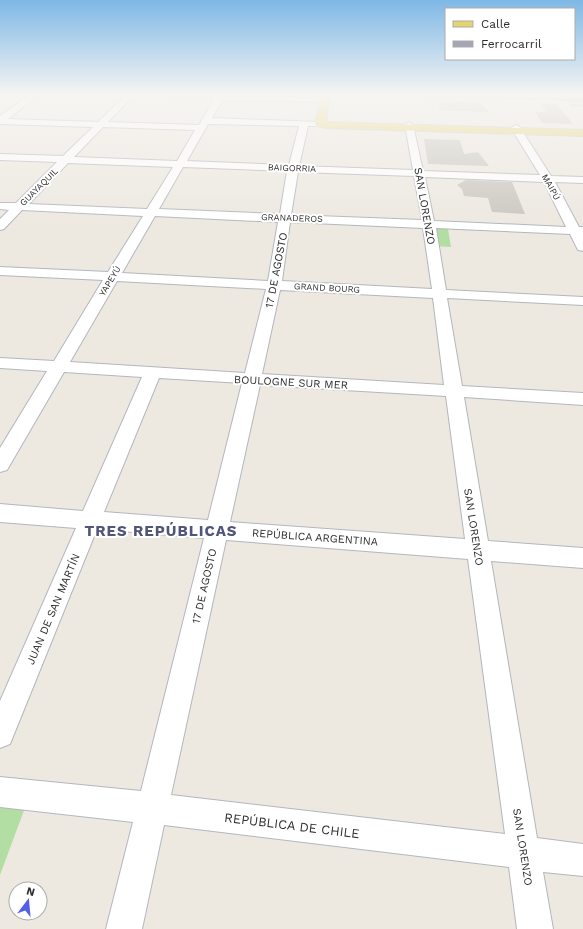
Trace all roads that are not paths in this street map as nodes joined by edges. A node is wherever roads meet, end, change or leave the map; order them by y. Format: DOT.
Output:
graph roads {
  1 [pos="86,139"];
  2 [pos="195,139"];
  3 [pos="312,139"];
  4 [pos="412,139"];
  5 [pos="523,139"];
  6 [pos="0,157"];
  7 [pos="66,160"];
  8 [pos="180,164"];
  9 [pos="294,169"];
  10 [pos="419,173"];
  11 [pos="547,178"];
  12 [pos="583,180"];
  13 [pos="0,206"];
  14 [pos="20,207"];
  15 [pos="153,212"];
  16 [pos="286,218"];
  17 [pos="429,224"];
  18 [pos="0,226"];
  19 [pos="579,231"];
  20 [pos="583,247"];
  21 [pos="2,273"];
  22 [pos="112,277"];
  23 [pos="274,285"];
  24 [pos="439,294"];
  25 [pos="583,301"];
  26 [pos="0,363"];
  27 [pos="58,368"];
  28 [pos="152,374"];
  29 [pos="252,380"];
  30 [pos="454,391"];
  31 [pos="583,399"];
  32 [pos="0,465"];
  33 [pos="0,513"];
  34 [pos="91,520"];
  35 [pos="217,530"];
  36 [pos="478,550"];
  37 [pos="583,558"];
  38 [pos="0,734"];
  39 [pos="0,792"];
  40 [pos="152,808"];
  41 [pos="524,853"];
  42 [pos="583,860"];
  43 [pos="124,929"];
  44 [pos="535,929"];
  1 -- 7 [label="street, GUAYAQUIL"];
  2 -- 8 [label="street, YAPEYÚ"];
  3 -- 9 [label="street, 17 DE AGOSTO"];
  4 -- 10 [label="street, SAN LORENZO"];
  5 -- 11 [label="street, MAIPÚ"];
  6 -- 7 [label="street, BAIGORRIA"];
  7 -- 8 [label="street, BAIGORRIA"];
  7 -- 14 [label="street, GUAYAQUIL"];
  8 -- 9 [label="street, BAIGORRIA"];
  8 -- 15 [label="street, YAPEYÚ"];
  9 -- 10 [label="street, BAIGORRIA"];
  9 -- 16 [label="street, 17 DE AGOSTO"];
  10 -- 11 [label="street, BAIGORRIA"];
  10 -- 17 [label="street, SAN LORENZO"];
  11 -- 12 [label="street, BAIGORRIA"];
  11 -- 19 [label="street, MAIPÚ"];
  13 -- 14 [label="street, GRANADEROS"];
  14 -- 15 [label="street, GRANADEROS"];
  14 -- 18 [label="street, GUAYAQUIL"];
  15 -- 16 [label="street, GRANADEROS"];
  15 -- 22 [label="street, YAPEYÚ"];
  16 -- 17 [label="street, GRANADEROS"];
  16 -- 23 [label="street, 17 DE AGOSTO"];
  17 -- 19 [label="street, GRANADEROS"];
  17 -- 24 [label="street, SAN LORENZO"];
  19 -- 20 [label="street, MAIPÚ"];
  21 -- 22 [label="street, GRAND BOURG"];
  22 -- 23 [label="street, GRAND BOURG"];
  22 -- 27 [label="street, YAPEYÚ"];
  23 -- 24 [label="street, GRAND BOURG"];
  23 -- 29 [label="street, 17 DE AGOSTO"];
  24 -- 25 [label="street, GRAND BOURG"];
  24 -- 30 [label="street, SAN LORENZO"];
  26 -- 27 [label="street, BOULOGNE SUR MER"];
  27 -- 28 [label="street, BOULOGNE SUR MER"];
  27 -- 32 [label="street, YAPEYÚ"];
  28 -- 29 [label="street, BOULOGNE SUR MER"];
  28 -- 34 [label="street, JUAN DE SAN MARTÍN"];
  29 -- 30 [label="street, BOULOGNE SUR MER"];
  29 -- 35 [label="street, 17 DE AGOSTO"];
  30 -- 31 [label="street, BOULOGNE SUR MER"];
  30 -- 36 [label="street, SAN LORENZO"];
  33 -- 34 [label="street, REPÚBLICA ARGENTINA"];
  34 -- 35 [label="street, REPÚBLICA ARGENTINA"];
  34 -- 38 [label="street, JUAN DE SAN MARTÍN"];
  35 -- 36 [label="street, REPÚBLICA ARGENTINA"];
  35 -- 40 [label="street, 17 DE AGOSTO"];
  36 -- 37 [label="street, REPÚBLICA ARGENTINA"];
  36 -- 41 [label="street, SAN LORENZO"];
  39 -- 40 [label="street, REPÚBLICA DE CHILE"];
  40 -- 41 [label="street, REPÚBLICA DE CHILE"];
  40 -- 43 [label="street, 17 DE AGOSTO"];
  41 -- 42 [label="street, REPÚBLICA DE CHILE"];
  41 -- 44 [label="street, SAN LORENZO"];
}
